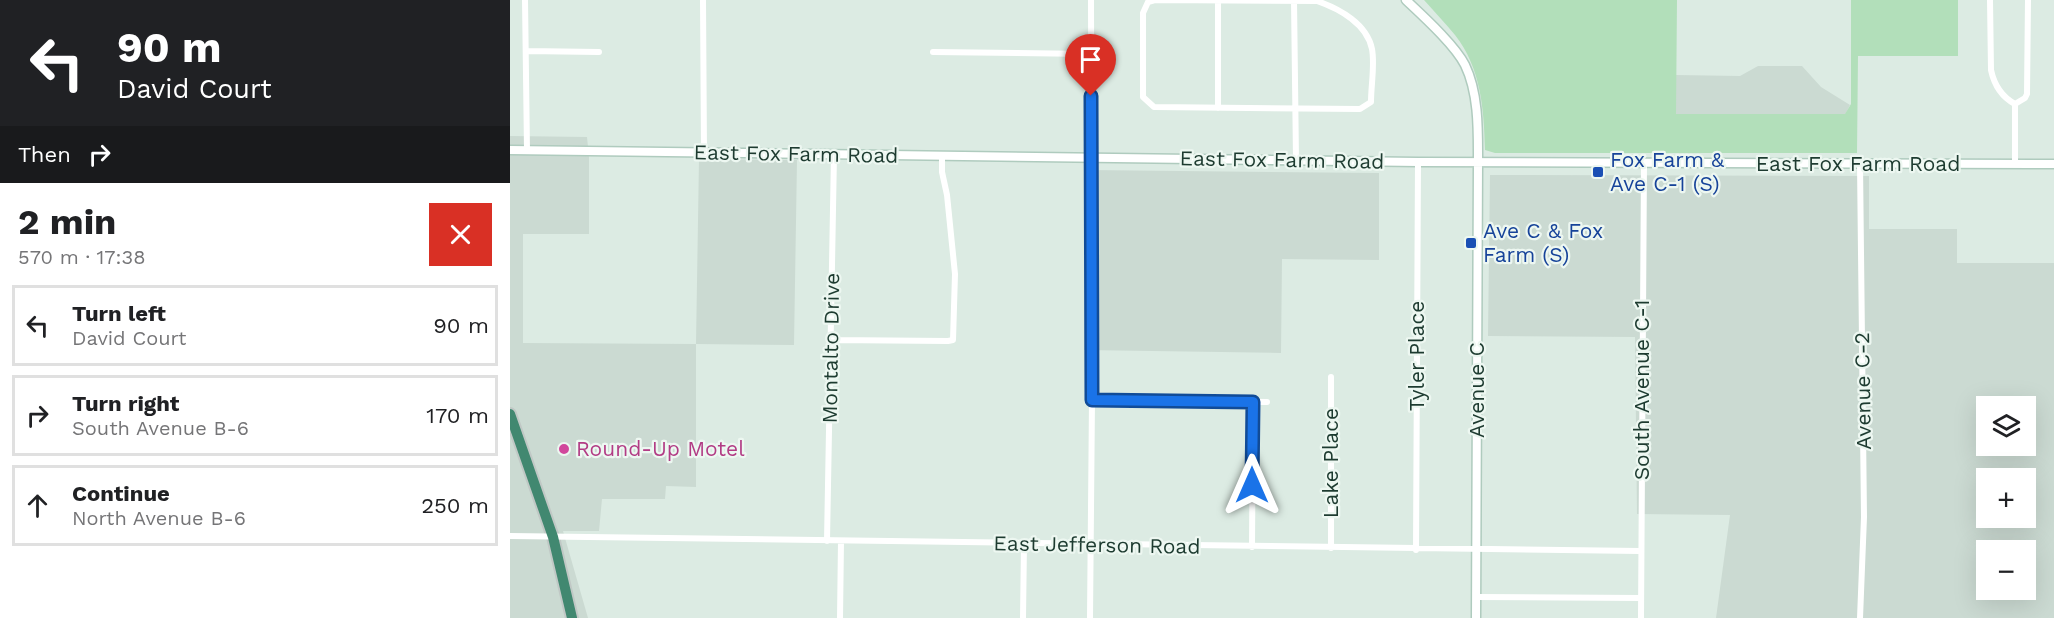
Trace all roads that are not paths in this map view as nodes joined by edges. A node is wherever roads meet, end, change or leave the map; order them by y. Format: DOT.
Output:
graph roads {
  1 [pos="525,0"];
  2 [pos="702,0"];
  3 [pos="1091,0"];
  4 [pos="1406,0"];
  5 [pos="1990,0"];
  6 [pos="2028,0"];
  7 [pos="1218,1"];
  8 [pos="1294,1"];
  9 [pos="526,51"];
  10 [pos="599,52"];
  11 [pos="933,52"];
  12 [pos="1091,54"];
  13 [pos="2015,104"];
  14 [pos="1218,108"];
  15 [pos="1296,109"];
  16 [pos="510,150"];
  17 [pos="527,150"];
  18 [pos="704,152"];
  19 [pos="834,154"];
  20 [pos="942,156"];
  21 [pos="1091,158"];
  22 [pos="1296,160"];
  23 [pos="1419,162"];
  24 [pos="1479,162"];
  25 [pos="1644,163"];
  26 [pos="1860,164"];
  27 [pos="2015,164"];
  28 [pos="2054,164"];
  29 [pos="831,340"];
  30 [pos="1331,377"];
  31 [pos="1092,400"];
  32 [pos="1253,402"];
  33 [pos="1267,402"];
  34 [pos="510,414"];
  35 [pos="510,536"];
  36 [pos="553,537"];
  37 [pos="827,541"];
  38 [pos="841,541"];
  39 [pos="1024,543"];
  40 [pos="1090,544"];
  41 [pos="1252,547"];
  42 [pos="1331,548"];
  43 [pos="1416,550"];
  44 [pos="1476,551"];
  45 [pos="1641,551"];
  46 [pos="1476,597"];
  47 [pos="1641,598"];
  48 [pos="572,618"];
  49 [pos="840,618"];
  50 [pos="1023,618"];
  51 [pos="1090,618"];
  52 [pos="1476,618"];
  53 [pos="1641,618"];
  54 [pos="1860,618"];
  1 -- 9 [label="street"];
  2 -- 18 [label="street"];
  3 -- 12 [label="street"];
  4 -- 24 [label="main road, Avenue C"];
  5 -- 13 [label="street"];
  6 -- 13 [label="street"];
  7 -- 8 [label="street"];
  7 -- 14 [label="street"];
  7 -- 14 [label="street"];
  8 -- 15 [label="street"];
  8 -- 15 [label="street"];
  9 -- 10 [label="street"];
  9 -- 17 [label="street"];
  11 -- 12 [label="street"];
  12 -- 21 [label="street"];
  13 -- 27 [label="street"];
  14 -- 15 [label="street"];
  15 -- 22 [label="street"];
  16 -- 17 [label="main road, East Fox Farm Road"];
  17 -- 18 [label="main road, East Fox Farm Road"];
  18 -- 19 [label="main road, East Fox Farm Road"];
  19 -- 20 [label="main road, East Fox Farm Road"];
  19 -- 29 [label="street, Montalto Drive"];
  20 -- 21 [label="main road, East Fox Farm Road"];
  20 -- 29 [label="street"];
  21 -- 22 [label="main road, East Fox Farm Road"];
  21 -- 31 [label="street"];
  22 -- 23 [label="main road, East Fox Farm Road"];
  23 -- 24 [label="main road, East Fox Farm Road"];
  23 -- 43 [label="street, Tyler Place"];
  24 -- 25 [label="main road, East Fox Farm Road"];
  24 -- 44 [label="main road, Avenue C"];
  25 -- 26 [label="main road, East Fox Farm Road"];
  25 -- 45 [label="street, South Avenue C-1"];
  26 -- 27 [label="main road, East Fox Farm Road"];
  26 -- 54 [label="street, Avenue C-2"];
  27 -- 28 [label="main road, East Fox Farm Road"];
  29 -- 37 [label="street, Montalto Drive"];
  30 -- 42 [label="street, Lake Place"];
  31 -- 32 [label="street"];
  31 -- 40 [label="street"];
  32 -- 33 [label="street"];
  32 -- 41 [label="street"];
  34 -- 36 [label="highway"];
  35 -- 36 [label="street, East Jefferson Road"];
  36 -- 37 [label="street, East Jefferson Road"];
  36 -- 48 [label="highway"];
  37 -- 38 [label="street, East Jefferson Road"];
  38 -- 39 [label="street, East Jefferson Road"];
  38 -- 49 [label="street"];
  39 -- 40 [label="street, East Jefferson Road"];
  39 -- 50 [label="street"];
  40 -- 41 [label="street, East Jefferson Road"];
  40 -- 51 [label="street"];
  41 -- 42 [label="street, East Jefferson Road"];
  42 -- 43 [label="street, East Jefferson Road"];
  43 -- 44 [label="street, East Jefferson Road"];
  44 -- 45 [label="street, East Jefferson Road"];
  44 -- 46 [label="main road, Avenue C"];
  45 -- 47 [label="street, South Avenue C-1"];
  46 -- 47 [label="street"];
  46 -- 52 [label="main road, Avenue C"];
  47 -- 53 [label="street, South Avenue C-1"];
}
